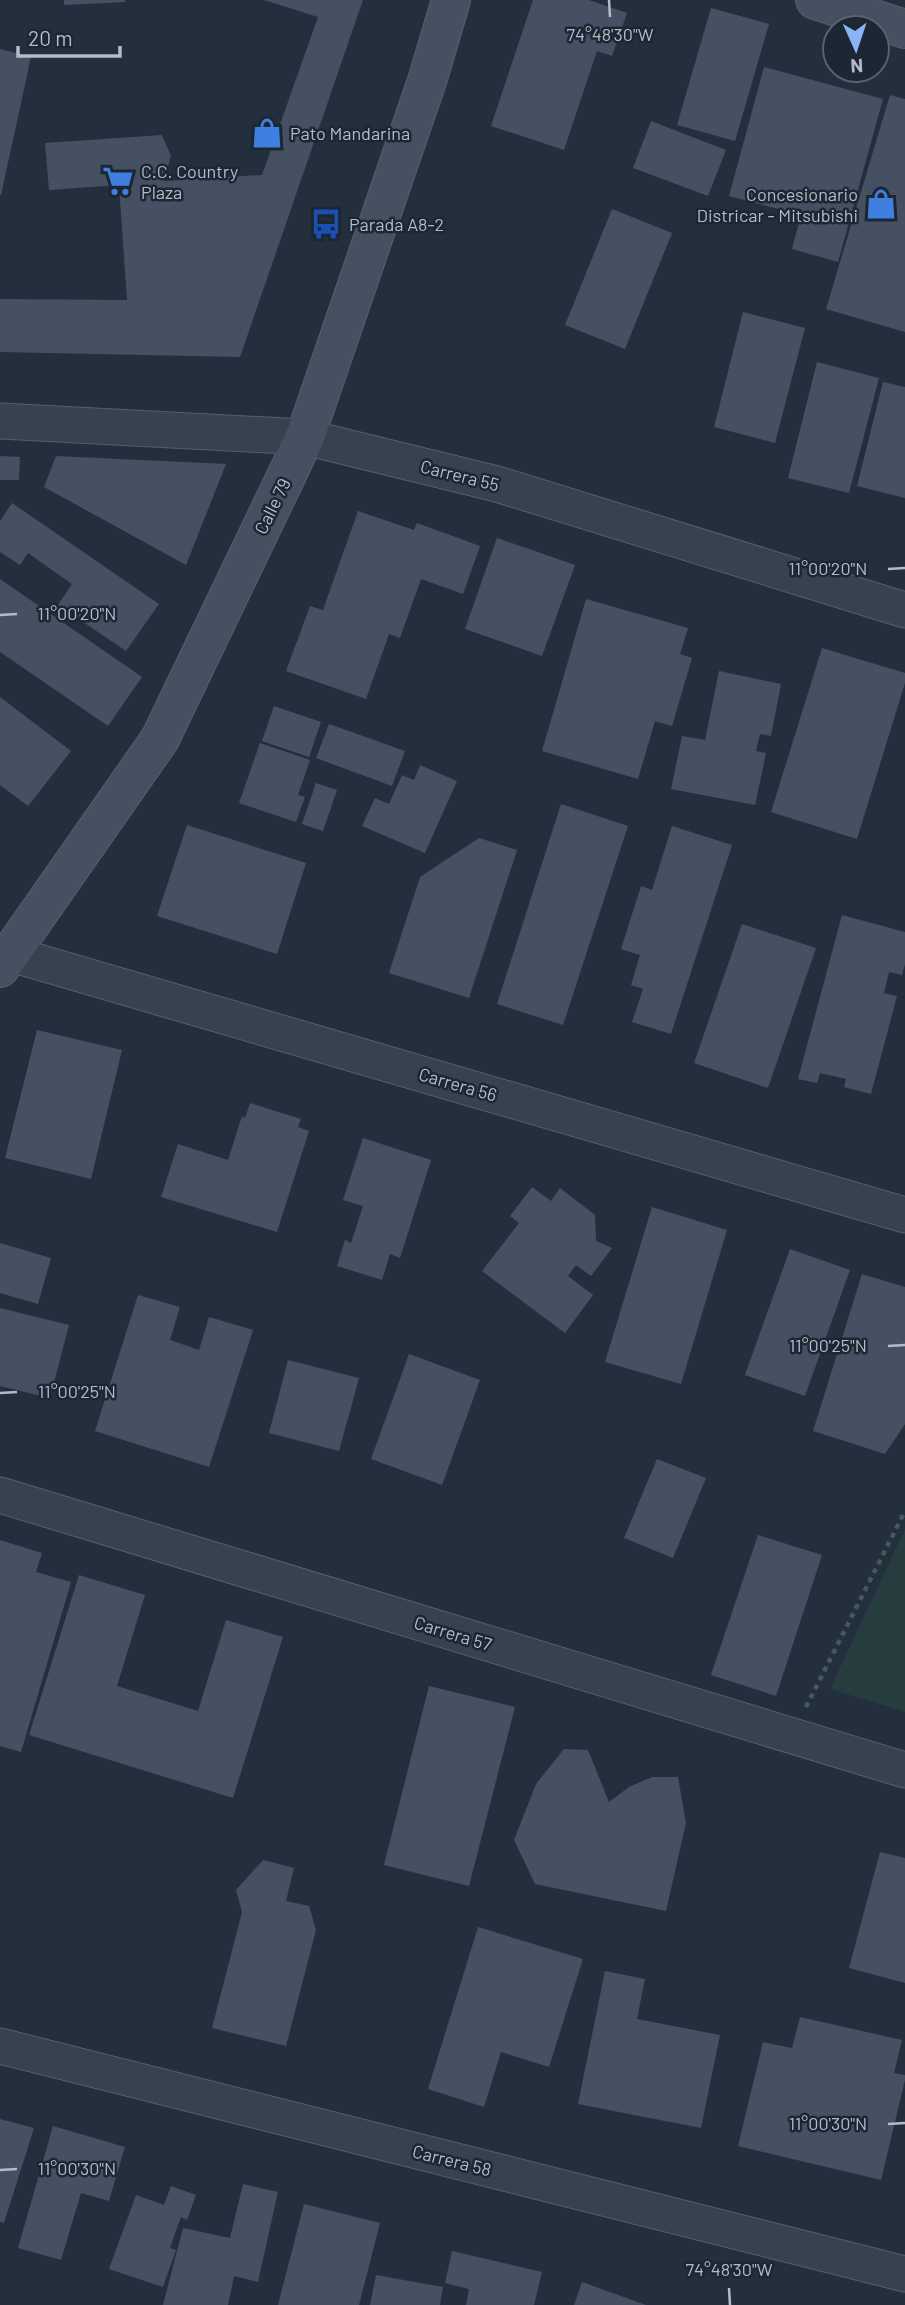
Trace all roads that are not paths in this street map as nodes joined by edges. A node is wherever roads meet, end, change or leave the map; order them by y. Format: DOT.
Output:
graph roads {
  1 [pos="451,0"];
  2 [pos="815,0"];
  3 [pos="905,29"];
  4 [pos="0,421"];
  5 [pos="305,437"];
  6 [pos="905,610"];
  7 [pos="6,961"];
  8 [pos="905,1215"];
  9 [pos="0,1495"];
  10 [pos="905,1770"];
  11 [pos="0,2046"];
  12 [pos="905,2274"];
  1 -- 5 [label="street, Calle 79"];
  2 -- 3 [label="street"];
  4 -- 5 [label="street, Carrera 55"];
  5 -- 6 [label="street, Carrera 55"];
  5 -- 7 [label="street, Calle 79"];
  7 -- 8 [label="street, Carrera 56"];
  9 -- 10 [label="street, Carrera 57"];
  11 -- 12 [label="street, Carrera 58"];
}
